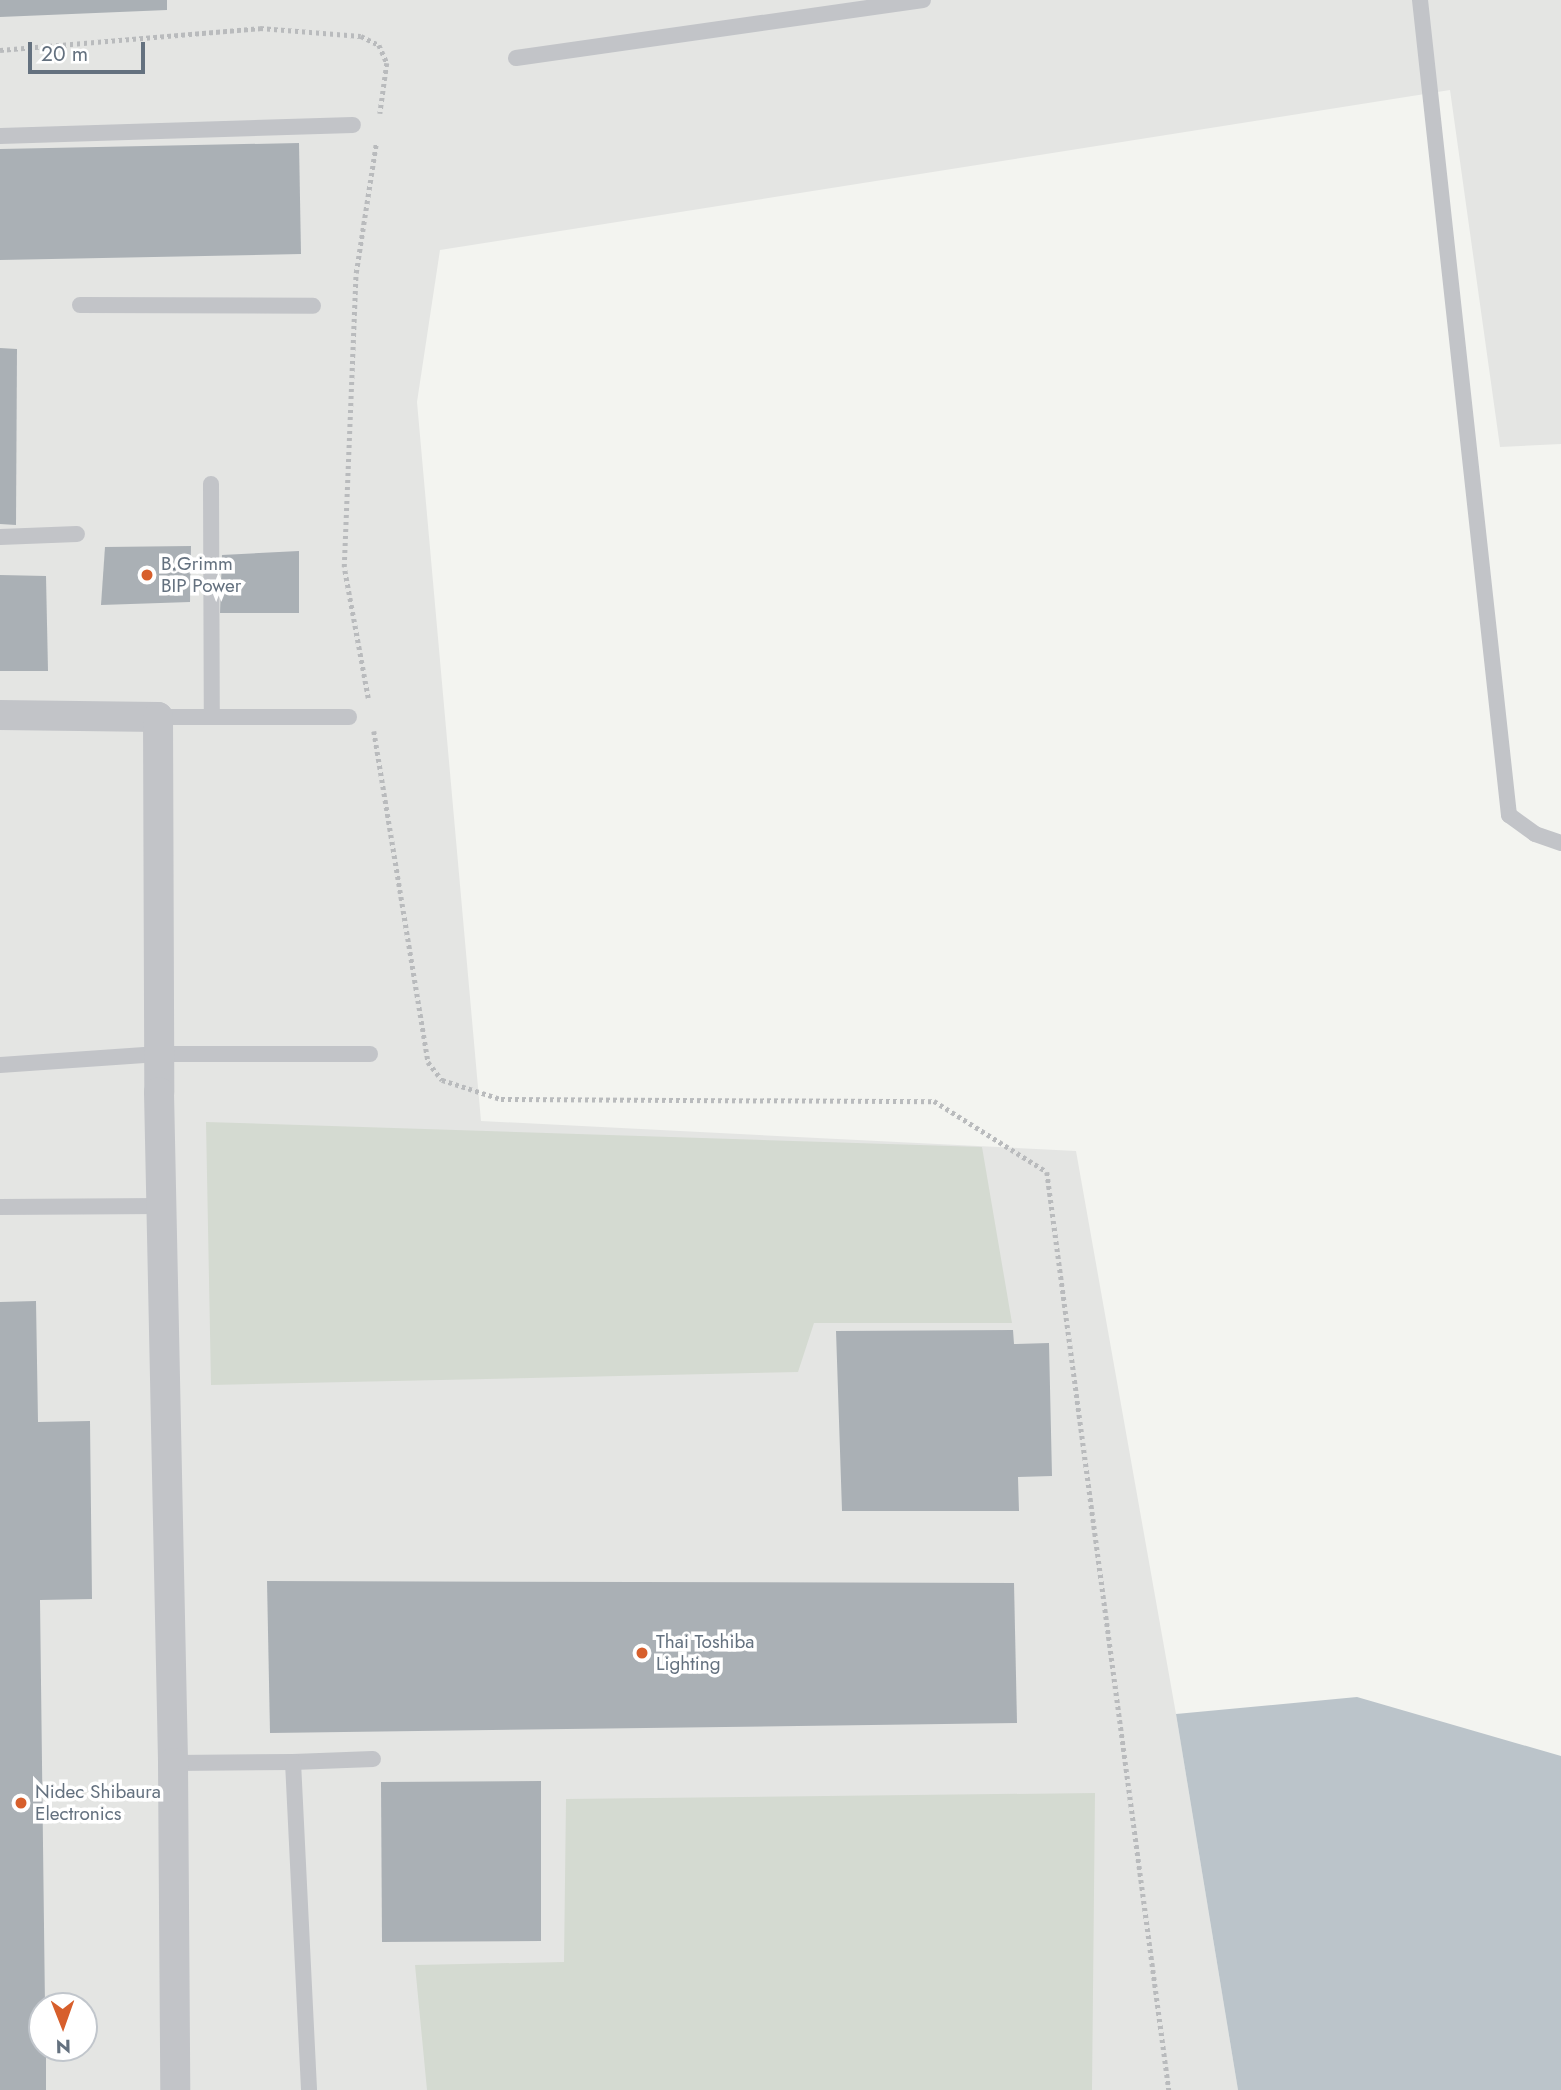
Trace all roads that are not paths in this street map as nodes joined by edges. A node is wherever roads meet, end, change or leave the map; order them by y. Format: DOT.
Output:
graph roads {
  1 [pos="923,0"];
  2 [pos="1420,0"];
  3 [pos="516,58"];
  4 [pos="353,125"];
  5 [pos="0,136"];
  6 [pos="80,305"];
  7 [pos="313,306"];
  8 [pos="211,484"];
  9 [pos="77,534"];
  10 [pos="0,537"];
  11 [pos="0,716"];
  12 [pos="212,716"];
  13 [pos="158,717"];
  14 [pos="349,717"];
  15 [pos="1561,843"];
  16 [pos="159,1054"];
  17 [pos="370,1054"];
  18 [pos="0,1065"];
  19 [pos="161,1206"];
  20 [pos="0,1207"];
  21 [pos="373,1759"];
  22 [pos="293,1762"];
  23 [pos="173,1763"];
  24 [pos="175,2090"];
  25 [pos="309,2090"];
  1 -- 3 [label="lane"];
  2 -- 15 [label="lane"];
  4 -- 5 [label="lane"];
  6 -- 7 [label="lane"];
  8 -- 12 [label="lane"];
  9 -- 10 [label="lane"];
  11 -- 13 [label="street"];
  12 -- 13 [label="lane"];
  12 -- 14 [label="lane"];
  13 -- 16 [label="street"];
  16 -- 17 [label="lane"];
  16 -- 18 [label="lane"];
  16 -- 19 [label="street"];
  19 -- 20 [label="lane"];
  19 -- 23 [label="street"];
  21 -- 22 [label="lane"];
  22 -- 23 [label="lane"];
  22 -- 25 [label="lane"];
  23 -- 24 [label="street"];
}
